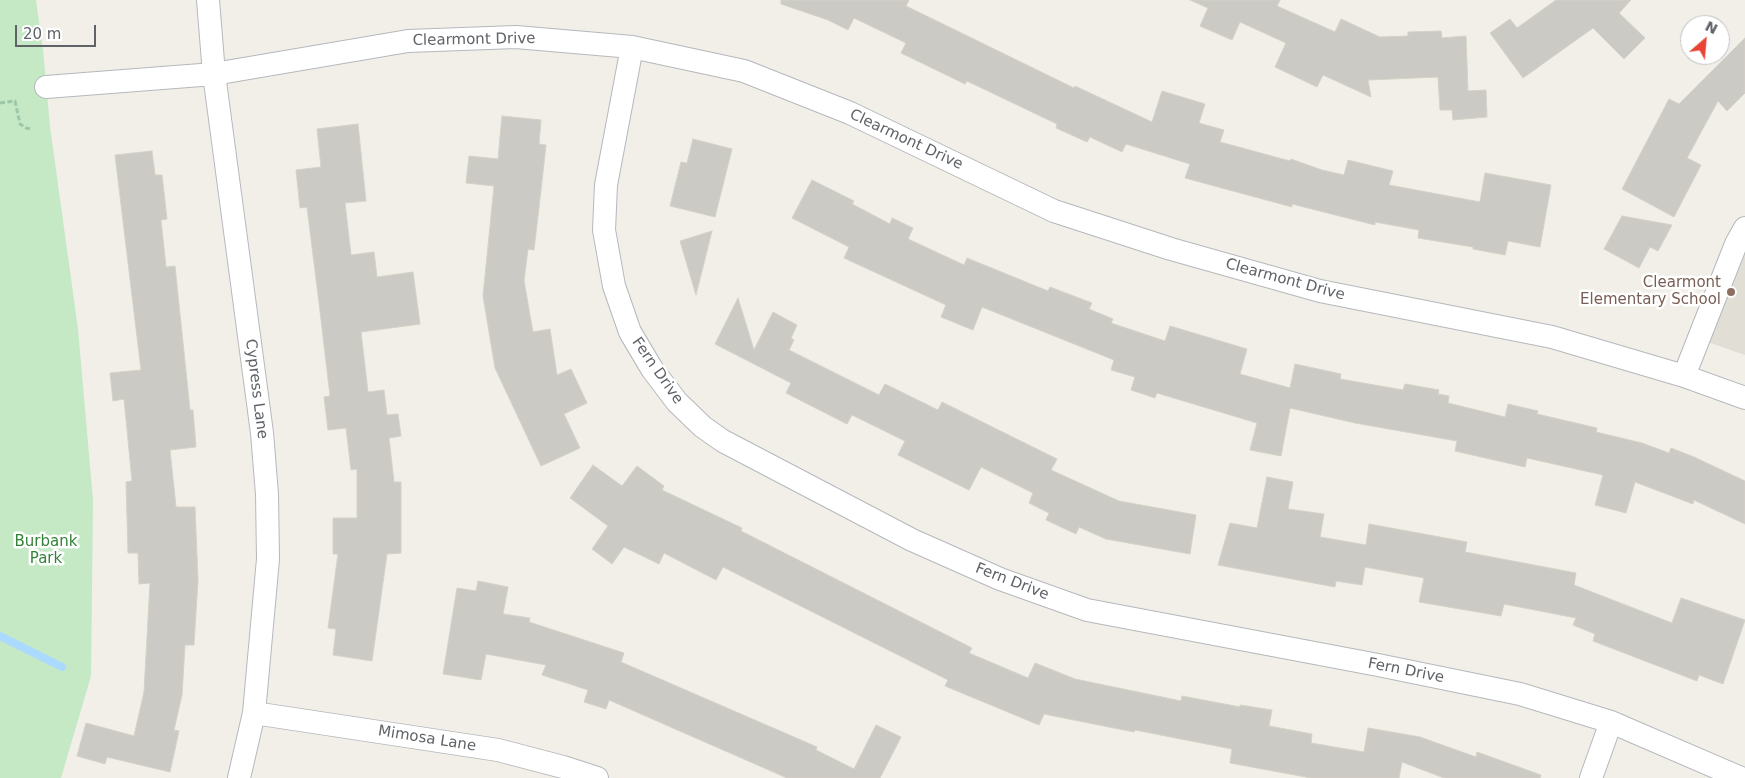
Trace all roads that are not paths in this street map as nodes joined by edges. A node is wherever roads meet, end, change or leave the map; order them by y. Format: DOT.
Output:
graph roads {
  1 [pos="208,0"];
  2 [pos="632,47"];
  3 [pos="214,74"];
  4 [pos="46,87"];
  5 [pos="1745,228"];
  6 [pos="1684,376"];
  7 [pos="1745,398"];
  8 [pos="254,713"];
  9 [pos="1611,722"];
  10 [pos="239,778"];
  11 [pos="597,778"];
  12 [pos="1591,778"];
  13 [pos="1741,778"];
  1 -- 3 [label="street, Cypress Lane"];
  2 -- 3 [label="street, Clearmont Drive"];
  2 -- 6 [label="street, Clearmont Drive"];
  2 -- 9 [label="street, Fern Drive"];
  3 -- 4 [label="street, Clearmont Drive"];
  3 -- 8 [label="street, Cypress Lane"];
  5 -- 6 [label="street"];
  6 -- 7 [label="street, Clearmont Drive"];
  8 -- 10 [label="street, Cypress Lane"];
  8 -- 11 [label="street, Mimosa Lane"];
  9 -- 12 [label="street"];
  9 -- 13 [label="street, Fern Drive"];
}
